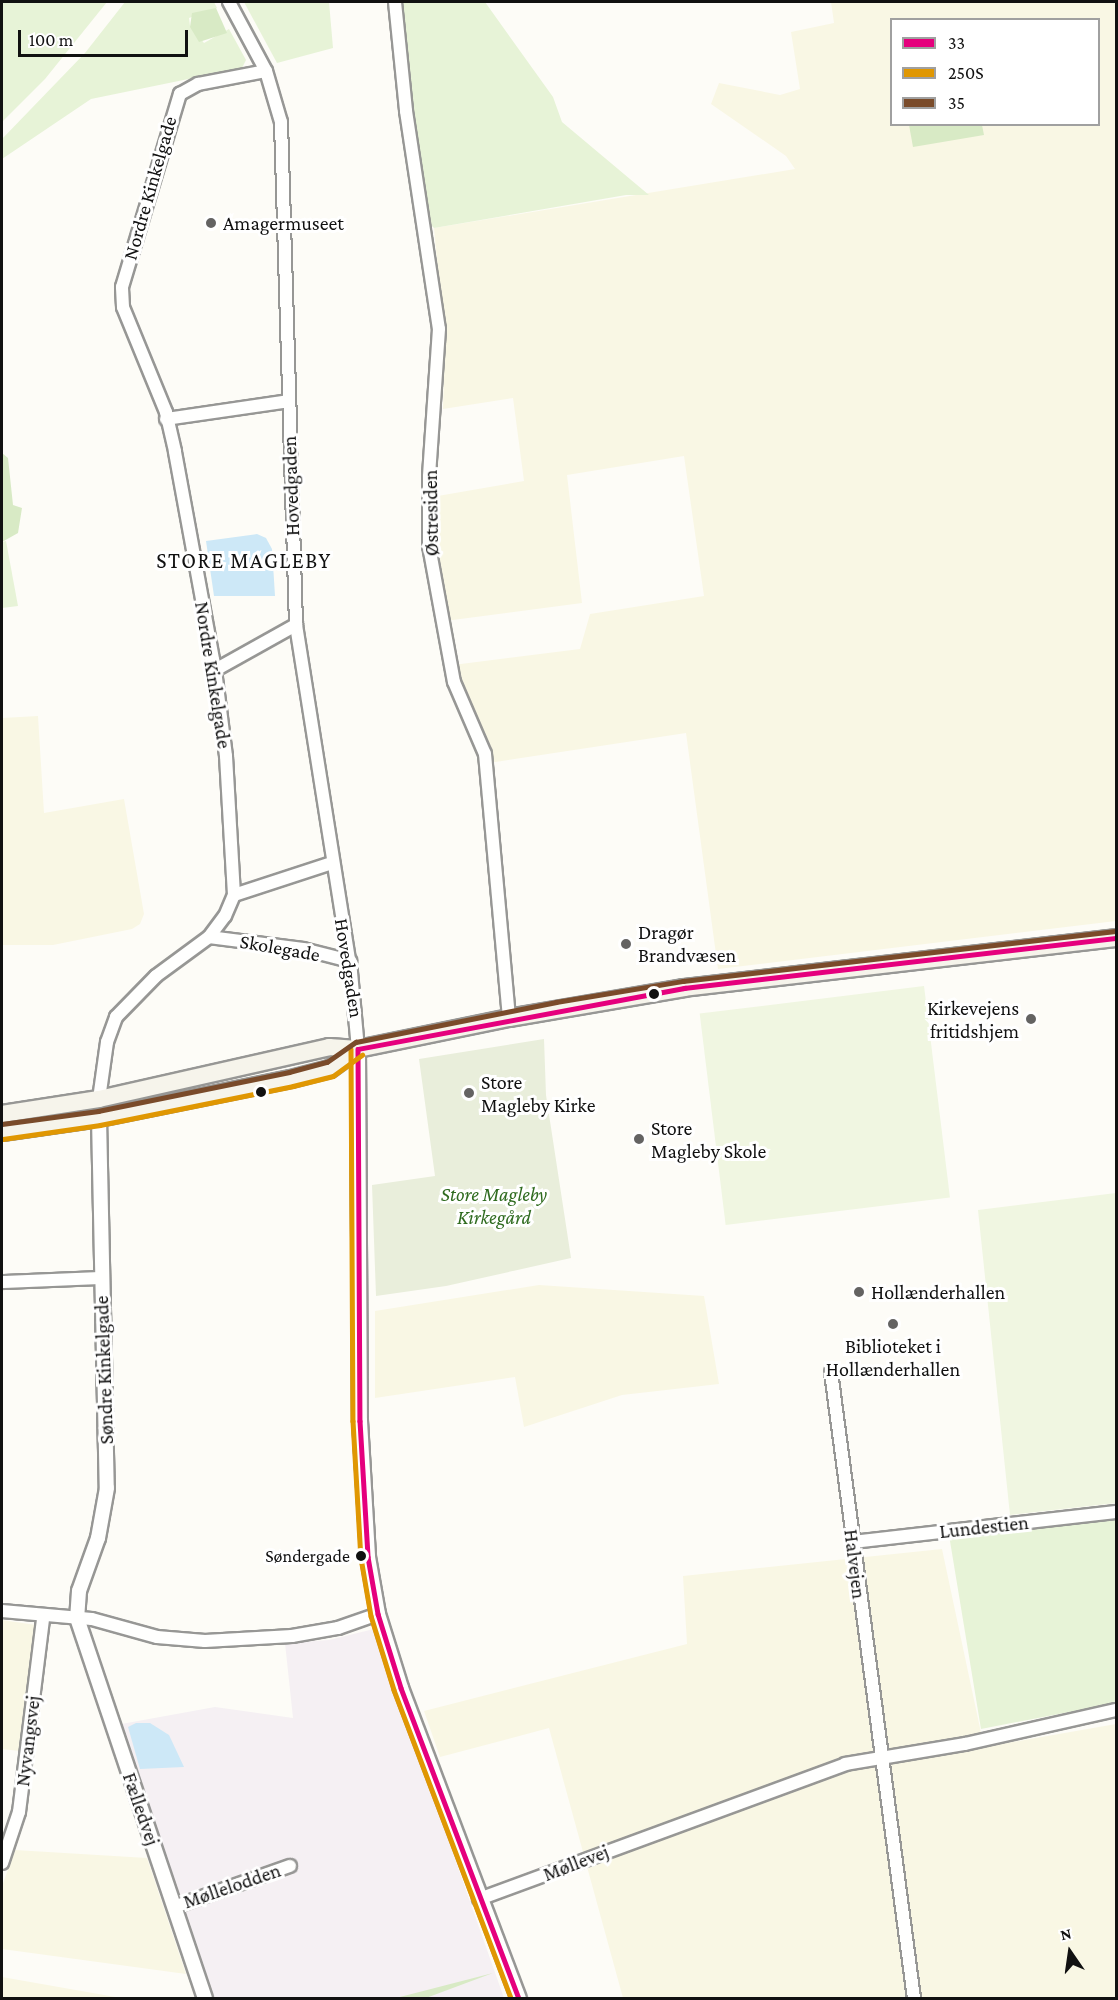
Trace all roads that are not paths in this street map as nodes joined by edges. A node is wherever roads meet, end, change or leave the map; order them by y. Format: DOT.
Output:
graph roads {
  1 [pos="229,2"];
  2 [pos="395,2"];
  3 [pos="266,71"];
  4 [pos="289,401"];
  5 [pos="166,418"];
  6 [pos="297,625"];
  7 [pos="215,670"];
  8 [pos="332,863"];
  9 [pos="234,895"];
  10 [pos="209,937"];
  11 [pos="1116,938"];
  12 [pos="350,961"];
  13 [pos="509,1018"];
  14 [pos="358,1049"];
  15 [pos="99,1099"];
  16 [pos="2,1114"];
  17 [pos="99,1118"];
  18 [pos="2,1132"];
  19 [pos="100,1278"];
  20 [pos="2,1282"];
  21 [pos="831,1372"];
  22 [pos="1116,1512"];
  23 [pos="852,1542"];
  24 [pos="2,1611"];
  25 [pos="378,1614"];
  26 [pos="43,1618"];
  27 [pos="77,1618"];
  28 [pos="1116,1710"];
  29 [pos="880,1756"];
  30 [pos="2,1863"];
  31 [pos="290,1866"];
  32 [pos="479,1899"];
  33 [pos="174,1907"];
  34 [pos="205,1998"];
  35 [pos="519,1998"];
  36 [pos="914,1998"];
  1 -- 3 [label="street, Hovedgaden"];
  2 -- 13 [label="street, Østresiden"];
  3 -- 4 [label="street, Hovedgaden"];
  3 -- 5 [label="street, Nordre Kinkelgade"];
  4 -- 5 [label="street"];
  4 -- 6 [label="street, Hovedgaden"];
  5 -- 7 [label="street, Nordre Kinkelgade"];
  6 -- 7 [label="street"];
  6 -- 8 [label="street, Hovedgaden"];
  7 -- 9 [label="street, Nordre Kinkelgade"];
  8 -- 9 [label="street"];
  8 -- 12 [label="street, Hovedgaden"];
  9 -- 10 [label="street, Nordre Kinkelgade"];
  10 -- 12 [label="street, Skolegade"];
  10 -- 15 [label="street, Nordre Kinkelgade"];
  11 -- 13 [label="main road"];
  12 -- 14 [label="street, Hovedgaden"];
  13 -- 14 [label="main road"];
  14 -- 15 [label="main road"];
  14 -- 17 [label="main road"];
  14 -- 25 [label="street"];
  15 -- 16 [label="main road"];
  17 -- 18 [label="main road"];
  17 -- 19 [label="street, Søndre Kinkelgade"];
  19 -- 20 [label="street"];
  19 -- 27 [label="street, Søndre Kinkelgade"];
  21 -- 23 [label="street, Halvejen"];
  22 -- 23 [label="street, Lundestien"];
  23 -- 29 [label="street, Halvejen"];
  24 -- 26 [label="street"];
  25 -- 27 [label="street"];
  25 -- 32 [label="street"];
  26 -- 27 [label="street"];
  26 -- 30 [label="street, Nyvangsvej"];
  27 -- 33 [label="street, Fælledvej"];
  28 -- 29 [label="street"];
  29 -- 32 [label="street, Møllevej"];
  29 -- 36 [label="street, Halvejen"];
  31 -- 33 [label="street, Møllelodden"];
  32 -- 35 [label="street"];
  33 -- 34 [label="street, Fælledvej"];
}
